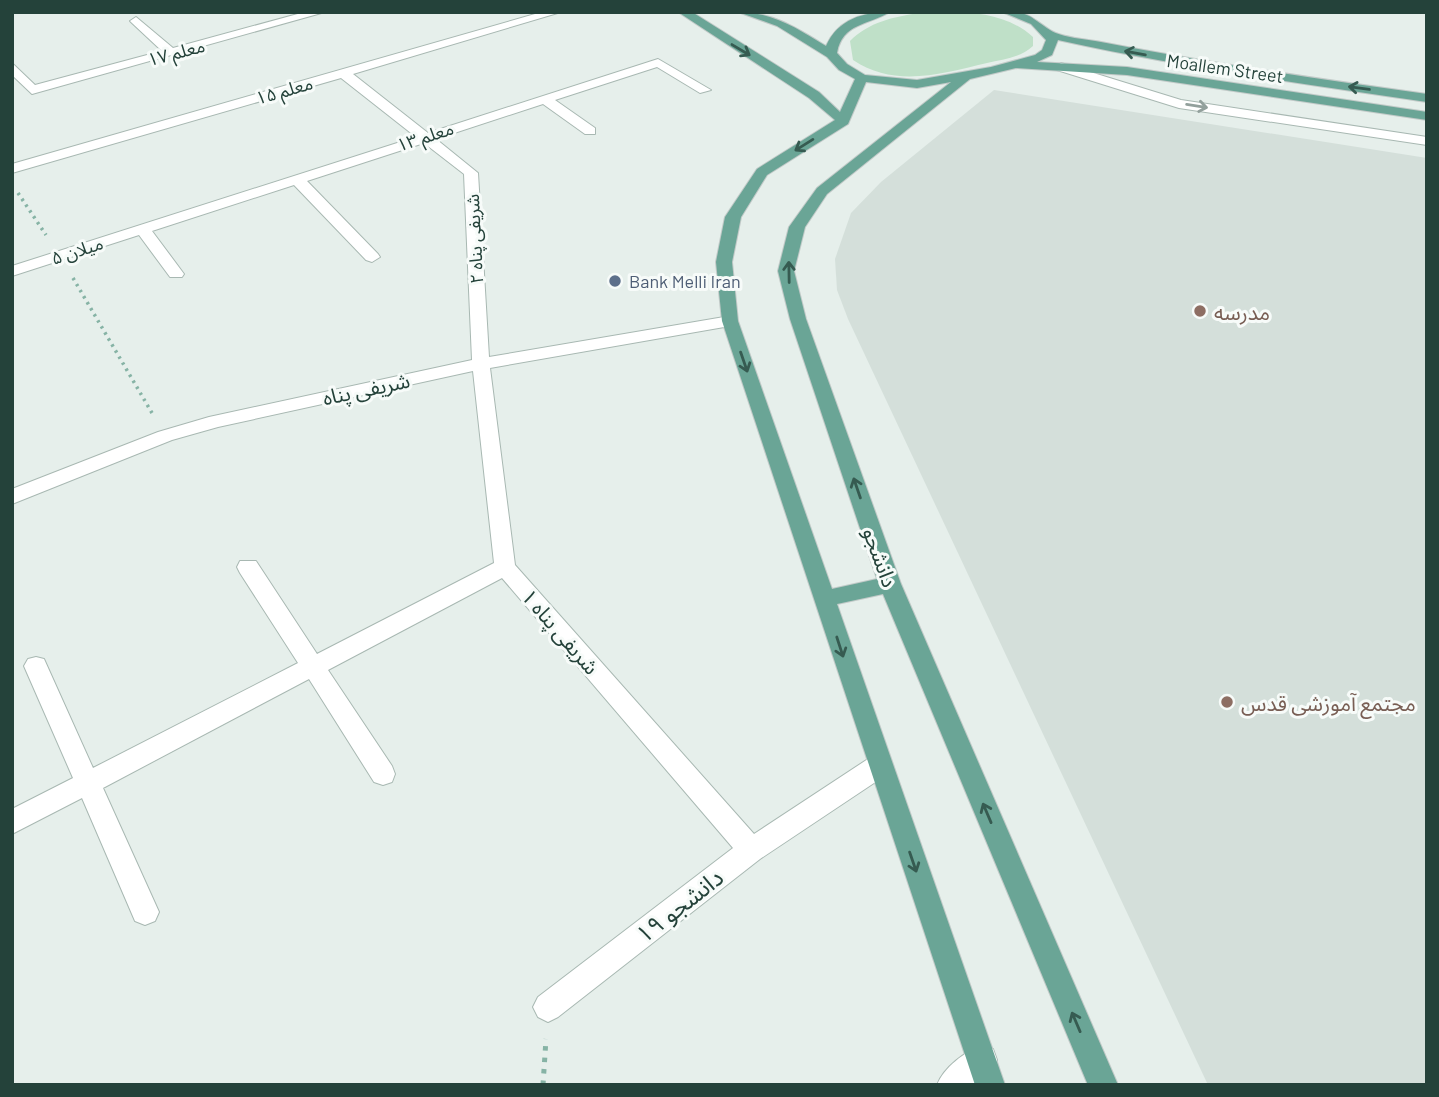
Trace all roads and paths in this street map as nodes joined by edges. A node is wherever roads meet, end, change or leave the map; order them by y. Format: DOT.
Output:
graph roads {
  1 [pos="253,12"];
  2 [pos="319,12"];
  3 [pos="555,12"];
  4 [pos="684,12"];
  5 [pos="744,12"];
  6 [pos="884,12"];
  7 [pos="1008,12"];
  8 [pos="136,21"];
  9 [pos="1042,24"];
  10 [pos="271,25"];
  11 [pos="172,53"];
  12 [pos="831,54"];
  13 [pos="1017,65"];
  14 [pos="12,67"];
  15 [pos="1060,67"];
  16 [pos="343,73"];
  17 [pos="1265,75"];
  18 [pos="965,77"];
  19 [pos="862,78"];
  20 [pos="705,90"];
  21 [pos="1261,91"];
  22 [pos="543,98"];
  23 [pos="1427,98"];
  24 [pos="1427,116"];
  25 [pos="843,121"];
  26 [pos="590,131"];
  27 [pos="424,136"];
  28 [pos="1427,141"];
  29 [pos="12,169"];
  30 [pos="296,178"];
  31 [pos="12,183"];
  32 [pos="142,229"];
  33 [pos="60,256"];
  34 [pos="372,257"];
  35 [pos="12,271"];
  36 [pos="176,274"];
  37 [pos="730,321"];
  38 [pos="481,364"];
  39 [pos="165,436"];
  40 [pos="12,497"];
  41 [pos="248,567"];
  42 [pos="505,567"];
  43 [pos="890,584"];
  44 [pos="824,599"];
  45 [pos="36,666"];
  46 [pos="313,667"];
  47 [pos="880,765"];
  48 [pos="383,774"];
  49 [pos="87,783"];
  50 [pos="12,822"];
  51 [pos="751,850"];
  52 [pos="145,912"];
  53 [pos="548,1007"];
  54 [pos="986,1072"];
  55 [pos="543,1085"];
  56 [pos="952,1085"];
  57 [pos="1103,1085"];
  1 -- 10 [label="street"];
  2 -- 10 [label="street, معلم ۱۷"];
  3 -- 16 [label="street, معلم ۱۵"];
  4 -- 25 [label="main road, one-way"];
  5 -- 12 [label="main road"];
  6 -- 12 [label="main road"];
  7 -- 9 [label="main road, Moallem Street"];
  8 -- 11 [label="street"];
  9 -- 13 [label="main road"];
  17 -- 9 [label="main road, Moallem Street, one-way"];
  10 -- 11 [label="street, معلم ۱۷"];
  11 -- 14 [label="street, معلم ۱۷"];
  12 -- 19 [label="main road"];
  13 -- 15 [label="main road, Moallem Street"];
  13 -- 18 [label="main road"];
  15 -- 21 [label="main road, Moallem Street"];
  15 -- 28 [label="street, one-way"];
  16 -- 27 [label="street, شریفی پناه ۲"];
  16 -- 29 [label="street, معلم ۱۵"];
  17 -- 21 [label="main road"];
  23 -- 17 [label="main road, Moallem Street, one-way"];
  18 -- 19 [label="main road"];
  43 -- 18 [label="main road, دانشجو, one-way"];
  19 -- 25 [label="main road"];
  20 -- 22 [label="street, معلم ۱۳"];
  21 -- 24 [label="main road, Moallem Street"];
  22 -- 26 [label="street"];
  22 -- 27 [label="street, معلم ۱۳"];
  25 -- 37 [label="main road, one-way"];
  27 -- 30 [label="street, معلم ۱۳"];
  27 -- 38 [label="street, شریفی پناه ۲"];
  30 -- 32 [label="street, معلم ۱۳"];
  30 -- 34 [label="street"];
  31 -- 33 [label="path"];
  32 -- 33 [label="street, میلان ۵"];
  32 -- 36 [label="street"];
  33 -- 35 [label="street, میلان ۵"];
  33 -- 39 [label="path"];
  37 -- 38 [label="street, شریفی پناه"];
  37 -- 44 [label="main road, one-way"];
  38 -- 39 [label="street, شریفی پناه"];
  38 -- 42 [label="street"];
  39 -- 40 [label="street, شریفی پناه"];
  41 -- 46 [label="street"];
  42 -- 46 [label="street"];
  42 -- 51 [label="street, شریفی پناه ۱"];
  43 -- 44 [label="main road"];
  57 -- 43 [label="main road, دانشجو, one-way"];
  44 -- 47 [label="main road, one-way"];
  45 -- 49 [label="street"];
  46 -- 48 [label="street"];
  46 -- 49 [label="street"];
  47 -- 51 [label="street, دانشجو ۱۹"];
  47 -- 54 [label="main road, one-way"];
  49 -- 50 [label="street"];
  49 -- 52 [label="street"];
  51 -- 53 [label="street, دانشجو ۱۹"];
  53 -- 55 [label="path"];
  54 -- 56 [label="street"];
}
